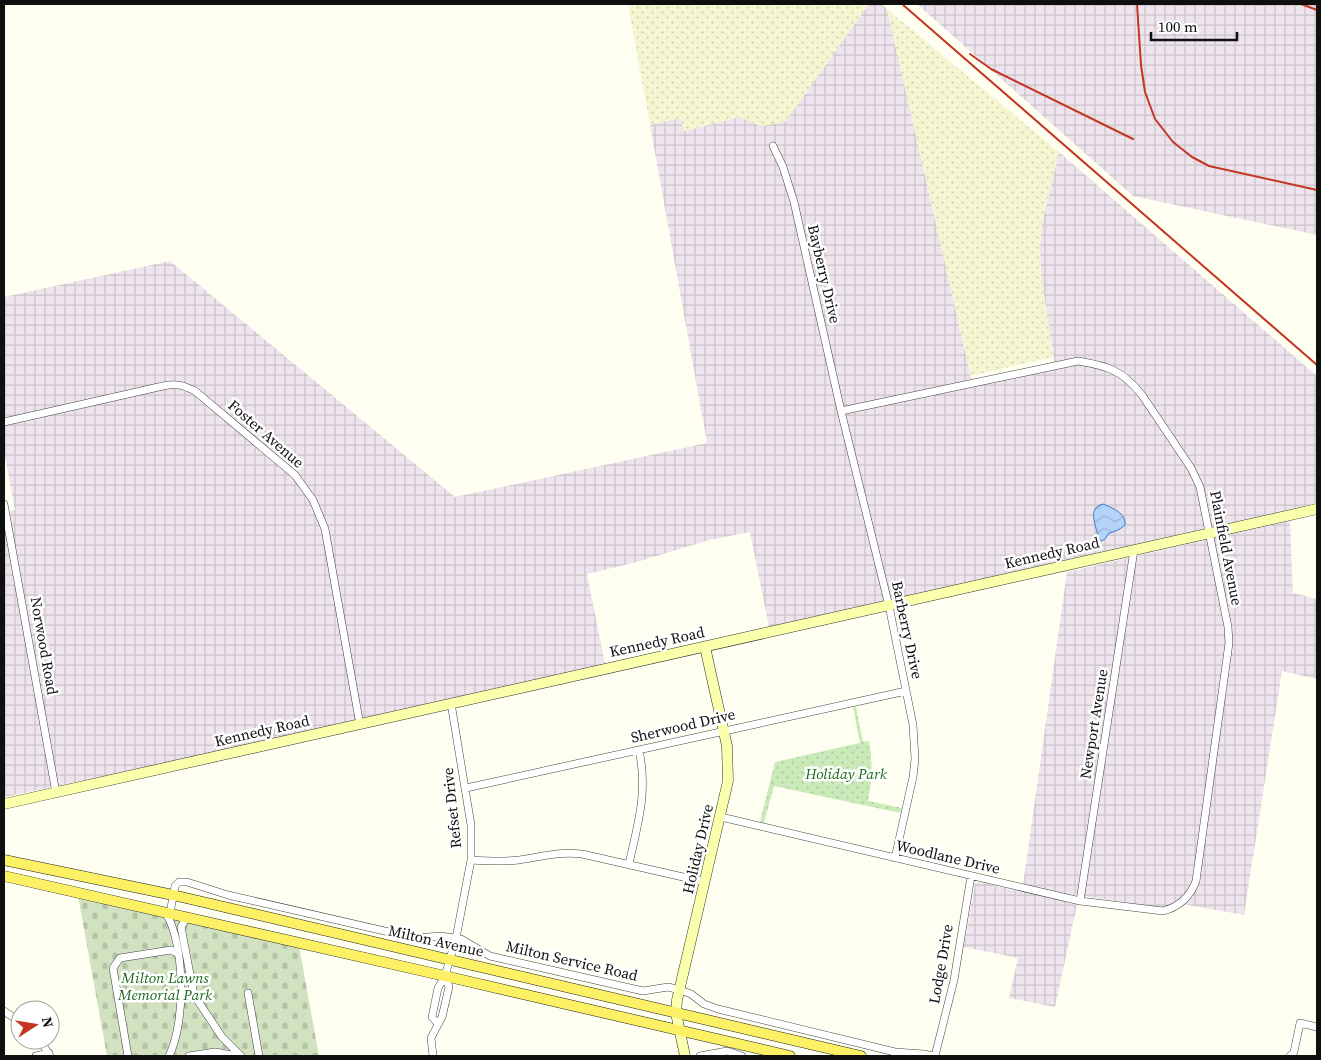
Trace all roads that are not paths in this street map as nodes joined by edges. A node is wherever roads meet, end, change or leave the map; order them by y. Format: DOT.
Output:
graph roads {
  1 [pos="773,146"];
  2 [pos="840,411"];
  3 [pos="4,422"];
  4 [pos="4,505"];
  5 [pos="1317,509"];
  6 [pos="1210,533"];
  7 [pos="1134,550"];
  8 [pos="889,606"];
  9 [pos="705,647"];
  10 [pos="906,691"];
  11 [pos="451,703"];
  12 [pos="360,725"];
  13 [pos="724,731"];
  14 [pos="639,750"];
  15 [pos="466,788"];
  16 [pos="56,793"];
  17 [pos="4,804"];
  18 [pos="721,817"];
  19 [pos="895,858"];
  20 [pos="4,860"];
  21 [pos="471,860"];
  22 [pos="629,864"];
  23 [pos="4,876"];
  24 [pos="971,876"];
  25 [pos="705,882"];
  26 [pos="173,895"];
  27 [pos="1080,901"];
  28 [pos="1171,908"];
  29 [pos="168,913"];
  30 [pos="186,917"];
  31 [pos="456,938"];
  32 [pos="174,952"];
  33 [pos="449,960"];
  34 [pos="445,976"];
  35 [pos="680,990"];
  36 [pos="248,993"];
  37 [pos="182,994"];
  38 [pos="194,994"];
  39 [pos="676,1013"];
  40 [pos="1317,1027"];
  41 [pos="681,1031"];
  42 [pos="223,1038"];
  43 [pos="218,1052"];
  44 [pos="49,1055"];
  45 [pos="36,1056"];
  46 [pos="128,1056"];
  47 [pos="169,1056"];
  48 [pos="189,1056"];
  49 [pos="237,1056"];
  50 [pos="241,1056"];
  51 [pos="258,1056"];
  52 [pos="434,1056"];
  53 [pos="685,1056"];
  54 [pos="700,1056"];
  55 [pos="742,1056"];
  56 [pos="790,1056"];
  57 [pos="861,1056"];
  58 [pos="935,1056"];
  59 [pos="1290,1056"];
  1 -- 2 [label="street, Bayberry Drive"];
  2 -- 6 [label="street, Plainfield Avenue"];
  2 -- 8 [label="street, Barberry Drive"];
  3 -- 12 [label="street, Foster Avenue"];
  4 -- 16 [label="street, Norwood Road"];
  5 -- 6 [label="street, Kennedy Road"];
  6 -- 7 [label="street, Kennedy Road"];
  6 -- 28 [label="street, Plainfield Avenue"];
  7 -- 8 [label="street, Kennedy Road"];
  7 -- 27 [label="street, Newport Avenue"];
  8 -- 9 [label="street, Kennedy Road"];
  8 -- 10 [label="street, Barberry Drive"];
  9 -- 11 [label="street, Kennedy Road"];
  9 -- 13 [label="street, Holiday Drive"];
  10 -- 13 [label="street, Sherwood Drive"];
  10 -- 19 [label="street, Barberry Drive"];
  11 -- 12 [label="street, Kennedy Road"];
  11 -- 15 [label="street, Refset Drive"];
  12 -- 16 [label="street, Kennedy Road"];
  13 -- 14 [label="street, Sherwood Drive"];
  13 -- 18 [label="street, Holiday Drive"];
  14 -- 15 [label="street, Sherwood Drive"];
  14 -- 22 [label="street"];
  15 -- 21 [label="street, Refset Drive"];
  16 -- 17 [label="street, Kennedy Road"];
  18 -- 19 [label="street, Woodlane Drive"];
  18 -- 25 [label="street, Holiday Drive"];
  19 -- 24 [label="street, Woodlane Drive"];
  20 -- 26 [label="main road, Milton Avenue"];
  21 -- 22 [label="street"];
  21 -- 31 [label="street, Refset Drive"];
  22 -- 25 [label="street"];
  23 -- 29 [label="main road"];
  24 -- 27 [label="street, Woodlane Drive"];
  24 -- 58 [label="street, Lodge Drive"];
  25 -- 35 [label="street, Holiday Drive"];
  26 -- 29 [label="street"];
  26 -- 31 [label="street, Milton Service Road"];
  26 -- 33 [label="main road, Milton Avenue"];
  27 -- 28 [label="street, Woodlane Drive"];
  29 -- 30 [label="main road"];
  29 -- 32 [label="street"];
  30 -- 34 [label="main road"];
  30 -- 38 [label="street"];
  31 -- 33 [label="street, Refset Drive"];
  31 -- 35 [label="street, Milton Service Road"];
  32 -- 37 [label="street"];
  32 -- 46 [label="street"];
  33 -- 34 [label="street, Refset Drive"];
  33 -- 39 [label="main road, Milton Avenue"];
  34 -- 41 [label="main road"];
  34 -- 52 [label="street, Refset Drive"];
  35 -- 39 [label="street, Holiday Drive"];
  35 -- 58 [label="street, Milton Service Road"];
  36 -- 51 [label="street"];
  37 -- 38 [label="street"];
  37 -- 47 [label="street"];
  38 -- 42 [label="street"];
  39 -- 41 [label="street, Holiday Drive"];
  39 -- 57 [label="main road, Milton Avenue"];
  40 -- 59 [label="street"];
  41 -- 53 [label="street, Holiday Drive"];
  41 -- 56 [label="main road"];
  42 -- 43 [label="street"];
  42 -- 50 [label="street"];
  43 -- 48 [label="street"];
  43 -- 49 [label="street"];
  44 -- 45 [label="street"];
  54 -- 55 [label="street"];
}
